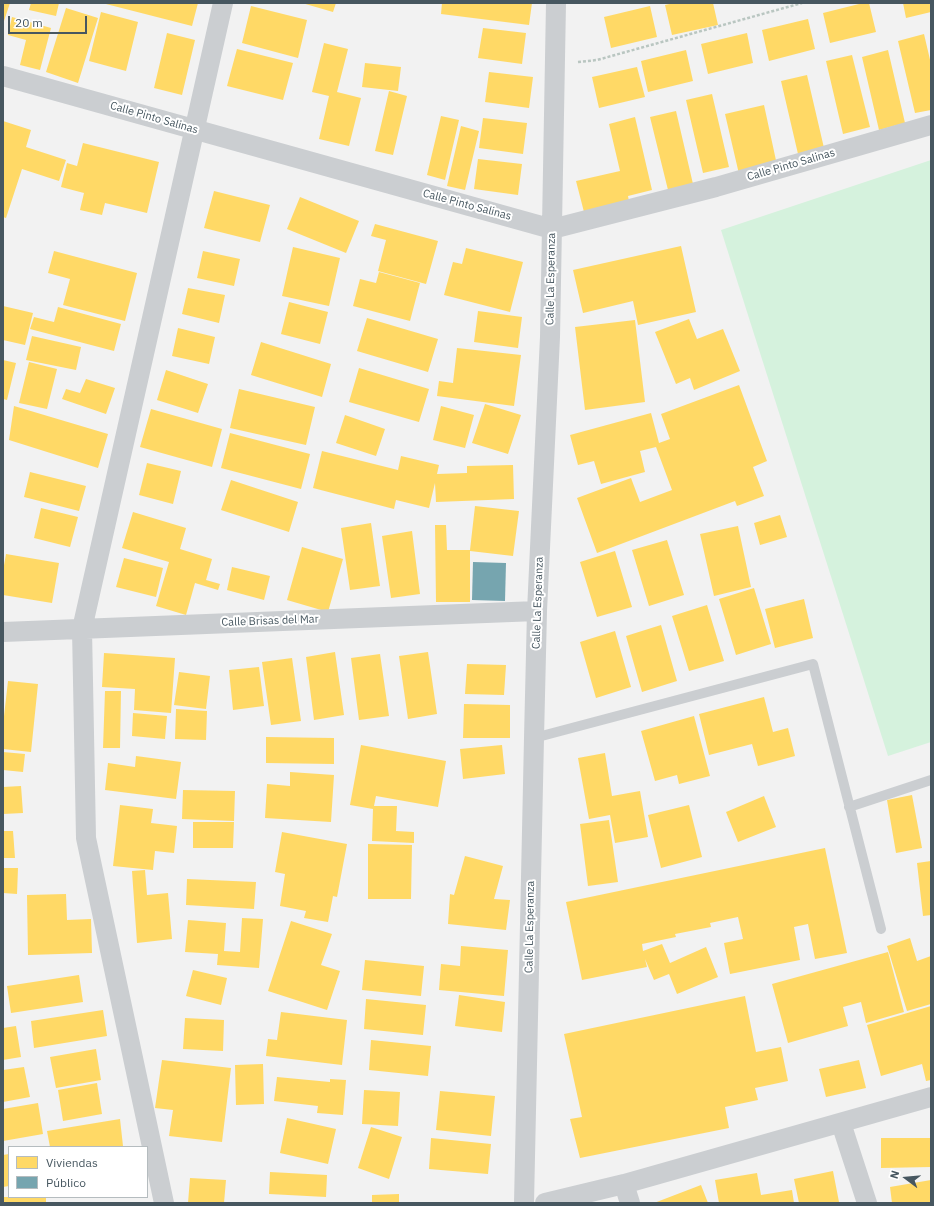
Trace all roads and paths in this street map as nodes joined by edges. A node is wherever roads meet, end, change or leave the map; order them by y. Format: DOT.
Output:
graph roads {
  1 [pos="222,3"];
  2 [pos="556,3"];
  3 [pos="802,3"];
  4 [pos="555,64"];
  5 [pos="3,76"];
  6 [pos="931,125"];
  7 [pos="195,130"];
  8 [pos="552,229"];
  9 [pos="537,611"];
  10 [pos="82,629"];
  11 [pos="3,632"];
  12 [pos="534,738"];
  13 [pos="931,780"];
  14 [pos="849,807"];
  15 [pos="881,929"];
  16 [pos="931,1097"];
  17 [pos="841,1123"];
  18 [pos="624,1184"];
  19 [pos="164,1203"];
  20 [pos="524,1203"];
  21 [pos="545,1203"];
  22 [pos="630,1203"];
  23 [pos="867,1203"];
  1 -- 7 [label="street"];
  2 -- 4 [label="street, Calle La Esperanza"];
  3 -- 4 [label="path"];
  4 -- 8 [label="street, Calle La Esperanza"];
  5 -- 7 [label="street, Calle Pinto Salinas"];
  6 -- 8 [label="street, Calle Pinto Salinas"];
  7 -- 8 [label="street, Calle Pinto Salinas"];
  7 -- 10 [label="street"];
  8 -- 9 [label="street, Calle La Esperanza"];
  9 -- 10 [label="street, Calle Brisas del Mar"];
  9 -- 12 [label="street, Calle La Esperanza"];
  10 -- 11 [label="street, Calle Brisas del Mar"];
  10 -- 19 [label="street"];
  12 -- 14 [label="lane"];
  12 -- 20 [label="street, Calle La Esperanza"];
  13 -- 14 [label="lane"];
  14 -- 15 [label="lane"];
  16 -- 17 [label="street"];
  17 -- 18 [label="street"];
  17 -- 23 [label="street"];
  18 -- 21 [label="street"];
  18 -- 22 [label="street"];
}
